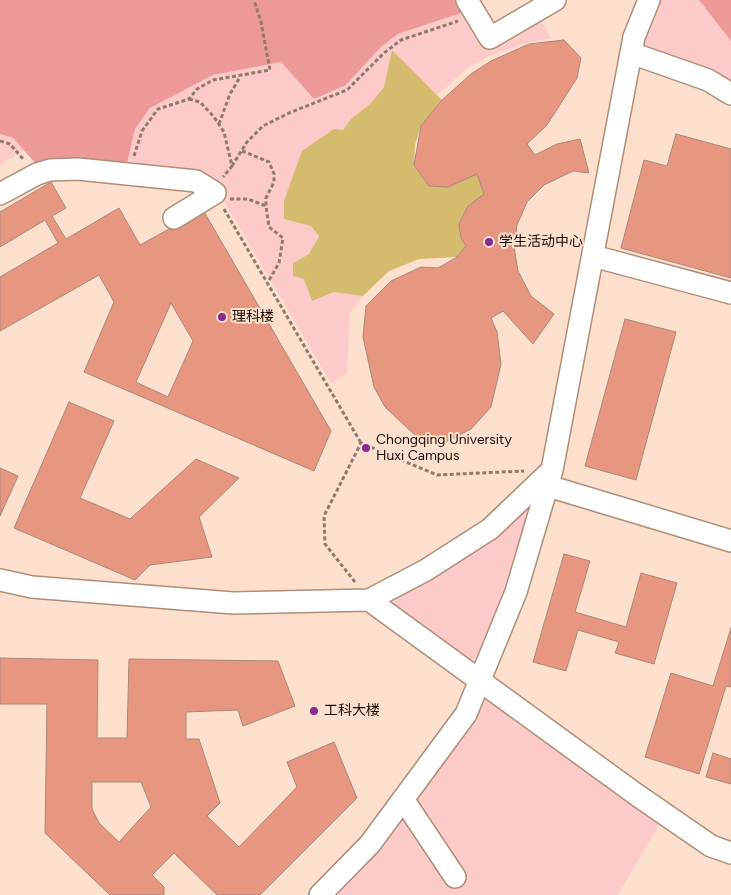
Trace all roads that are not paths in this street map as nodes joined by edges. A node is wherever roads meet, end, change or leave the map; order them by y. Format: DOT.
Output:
graph roads {
  1 [pos="555,0"];
  2 [pos="649,0"];
  3 [pos="472,7"];
  4 [pos="631,53"];
  5 [pos="731,94"];
  6 [pos="0,194"];
  7 [pos="174,218"];
  8 [pos="593,256"];
  9 [pos="731,293"];
  10 [pos="546,480"];
  11 [pos="731,540"];
  12 [pos="0,580"];
  13 [pos="369,600"];
  14 [pos="480,681"];
  15 [pos="403,799"];
  16 [pos="731,852"];
  17 [pos="455,877"];
  18 [pos="320,895"];
  1 -- 3 [label="lane"];
  2 -- 4 [label="lane"];
  4 -- 5 [label="lane"];
  4 -- 8 [label="lane"];
  6 -- 7 [label="lane"];
  8 -- 9 [label="lane"];
  8 -- 10 [label="lane"];
  10 -- 11 [label="lane"];
  10 -- 13 [label="lane"];
  10 -- 14 [label="lane"];
  12 -- 13 [label="lane"];
  13 -- 14 [label="lane"];
  14 -- 15 [label="lane"];
  14 -- 16 [label="lane"];
  15 -- 17 [label="lane"];
  15 -- 18 [label="lane"];
}
